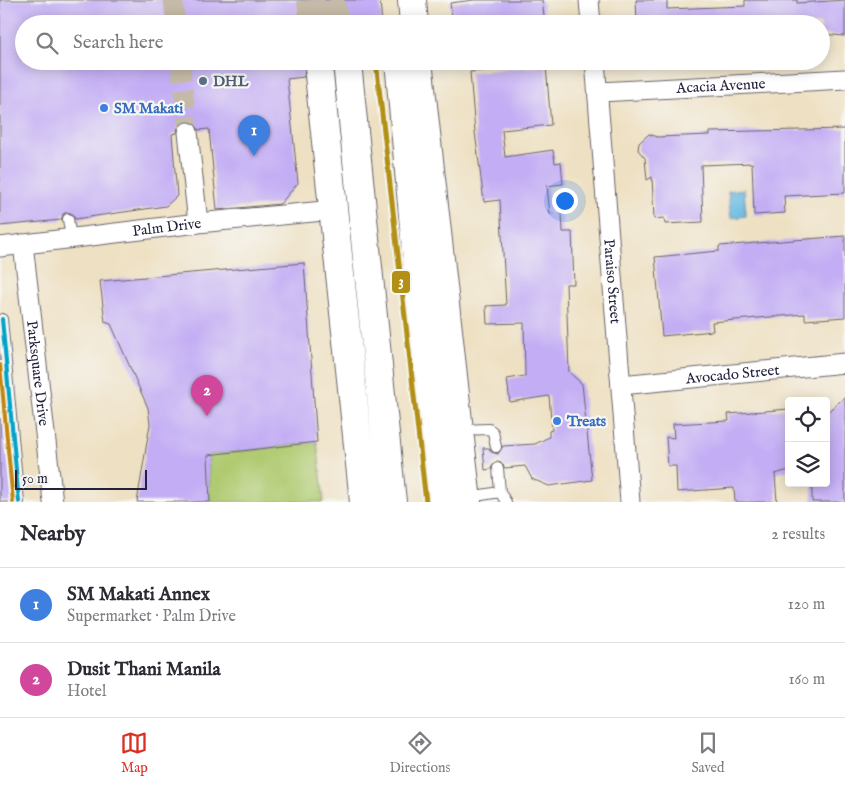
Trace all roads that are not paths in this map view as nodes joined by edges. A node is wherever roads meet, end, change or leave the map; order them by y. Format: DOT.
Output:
graph roads {
  1 [pos="402,0"];
  2 [pos="412,0"];
  3 [pos="589,0"];
  4 [pos="401,15"];
  5 [pos="413,15"];
  6 [pos="590,15"];
  7 [pos="400,70"];
  8 [pos="419,70"];
  9 [pos="596,70"];
  10 [pos="348,72"];
  11 [pos="319,75"];
  12 [pos="845,79"];
  13 [pos="599,92"];
  14 [pos="188,132"];
  15 [pos="334,210"];
  16 [pos="68,219"];
  17 [pos="198,223"];
  18 [pos="71,238"];
  19 [pos="23,244"];
  20 [pos="0,247"];
  21 [pos="2,319"];
  22 [pos="845,363"];
  23 [pos="621,385"];
  24 [pos="460,430"];
  25 [pos="496,447"];
  26 [pos="498,468"];
  27 [pos="500,492"];
  28 [pos="467,500"];
  29 [pos="20,502"];
  30 [pos="53,502"];
  31 [pos="364,502"];
  32 [pos="392,502"];
  33 [pos="439,502"];
  34 [pos="506,502"];
  35 [pos="630,502"];
  1 -- 4 [label="highway"];
  2 -- 5 [label="highway"];
  3 -- 6 [label="street"];
  7 -- 33 [label="highway"];
  8 -- 24 [label="highway"];
  9 -- 13 [label="street, Paraiso Street"];
  10 -- 32 [label="highway"];
  11 -- 15 [label="highway"];
  12 -- 13 [label="street, Acacia Avenue"];
  13 -- 23 [label="street, Paraiso Street"];
  14 -- 17 [label="street"];
  15 -- 17 [label="street, Palm Drive"];
  15 -- 31 [label="highway"];
  16 -- 18 [label="lane"];
  17 -- 18 [label="street, Palm Drive"];
  18 -- 19 [label="street, Palm Drive"];
  19 -- 20 [label="street, Palm Drive"];
  19 -- 30 [label="street, Parksquare Drive"];
  21 -- 29 [label="lane"];
  22 -- 23 [label="street, Avocado Street"];
  23 -- 35 [label="street, Paraiso Street"];
  24 -- 25 [label="lane"];
  24 -- 28 [label="highway"];
  26 -- 27 [label="lane"];
  27 -- 28 [label="lane"];
  27 -- 34 [label="lane"];
}
